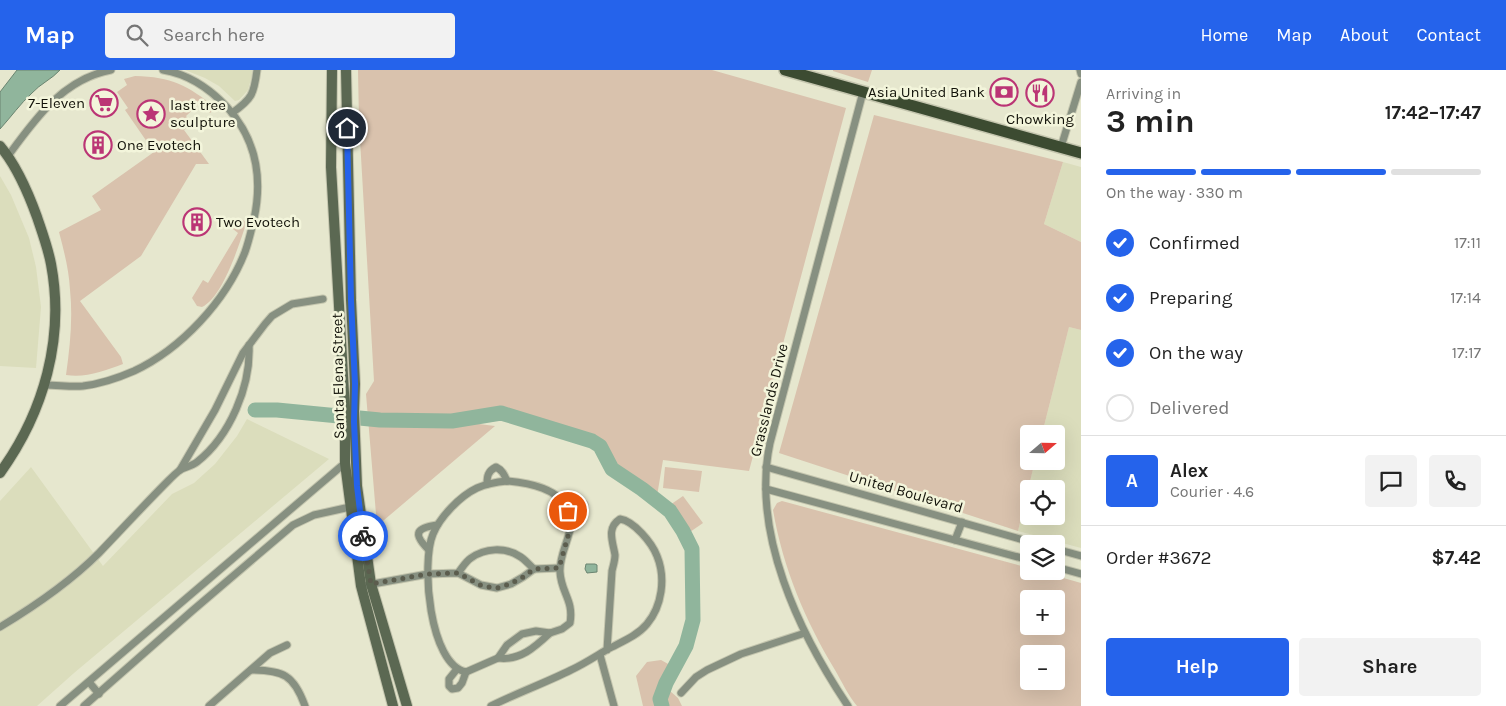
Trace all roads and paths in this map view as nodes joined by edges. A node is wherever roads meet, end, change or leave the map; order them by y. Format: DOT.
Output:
graph roads {
  1 [pos="111,70"];
  2 [pos="163,70"];
  3 [pos="257,70"];
  4 [pos="332,70"];
  5 [pos="346,70"];
  6 [pos="785,70"];
  7 [pos="1080,70"];
  8 [pos="1081,74"];
  9 [pos="1081,82"];
  10 [pos="863,92"];
  11 [pos="232,113"];
  12 [pos="0,146"];
  13 [pos="1062,147"];
  14 [pos="1081,152"];
  15 [pos="8,156"];
  16 [pos="331,167"];
  17 [pos="348,167"];
  18 [pos="323,299"];
  19 [pos="249,345"];
  20 [pos="45,385"];
  21 [pos="349,411"];
  22 [pos="349,424"];
  23 [pos="344,463"];
  24 [pos="766,467"];
  25 [pos="180,470"];
  26 [pos="0,473"];
  27 [pos="506,481"];
  28 [pos="487,484"];
  29 [pos="766,489"];
  30 [pos="566,506"];
  31 [pos="350,507"];
  32 [pos="572,522"];
  33 [pos="962,522"];
  34 [pos="437,525"];
  35 [pos="1020,539"];
  36 [pos="955,540"];
  37 [pos="428,549"];
  38 [pos="1065,552"];
  39 [pos="1081,556"];
  40 [pos="1020,558"];
  41 [pos="559,568"];
  42 [pos="534,569"];
  43 [pos="1065,570"];
  44 [pos="458,573"];
  45 [pos="428,574"];
  46 [pos="1081,574"];
  47 [pos="371,584"];
  48 [pos="361,586"];
  49 [pos="0,626"];
  50 [pos="550,633"];
  51 [pos="805,633"];
  52 [pos="287,645"];
  53 [pos="607,650"];
  54 [pos="600,655"];
  55 [pos="498,658"];
  56 [pos="457,669"];
  57 [pos="251,670"];
  58 [pos="466,672"];
  59 [pos="89,682"];
  60 [pos="681,692"];
  61 [pos="99,694"];
  62 [pos="495,705"];
  63 [pos="60,706"];
  64 [pos="84,706"];
  65 [pos="209,706"];
  66 [pos="305,706"];
  67 [pos="393,706"];
  68 [pos="407,706"];
  69 [pos="614,706"];
  70 [pos="848,706"];
  1 -- 15 [label="street"];
  2 -- 11 [label="street"];
  3 -- 11 [label="street"];
  4 -- 16 [label="street, Santa Elena Street"];
  5 -- 17 [label="street, Santa Elena Street"];
  6 -- 10 [label="main road"];
  7 -- 8 [label="street"];
  9 -- 13 [label="street"];
  10 -- 13 [label="main road"];
  10 -- 24 [label="street, Grasslands Drive"];
  11 -- 20 [label="street"];
  12 -- 15 [label="street"];
  13 -- 14 [label="main road"];
  15 -- 20 [label="street"];
  16 -- 17 [label="street"];
  16 -- 21 [label="street, Santa Elena Street"];
  17 -- 21 [label="street, Santa Elena Street"];
  18 -- 19 [label="street"];
  19 -- 25 [label="street"];
  19 -- 25 [label="street"];
  20 -- 26 [label="street"];
  21 -- 22 [label="street, Santa Elena Street"];
  22 -- 23 [label="street, Santa Elena Street"];
  22 -- 47 [label="street, Santa Elena Street"];
  23 -- 31 [label="street, Santa Elena Street"];
  23 -- 59 [label="street"];
  24 -- 29 [label="street, Grasslands Drive"];
  24 -- 33 [label="street, United Boulevard"];
  25 -- 49 [label="street"];
  27 -- 28 [label="street"];
  27 -- 28 [label="street"];
  27 -- 30 [label="street"];
  28 -- 34 [label="street"];
  29 -- 36 [label="street"];
  29 -- 51 [label="street, Grasslands Drive"];
  30 -- 32 [label="street"];
  30 -- 32 [label="street"];
  31 -- 48 [label="street, Santa Elena Street"];
  31 -- 61 [label="street"];
  32 -- 41 [label="street"];
  33 -- 35 [label="street, United Boulevard"];
  33 -- 36 [label="street"];
  34 -- 37 [label="street"];
  34 -- 37 [label="street"];
  36 -- 40 [label="street"];
  37 -- 45 [label="street"];
  38 -- 39 [label="street"];
  41 -- 42 [label="street"];
  41 -- 50 [label="street"];
  42 -- 44 [label="street"];
  42 -- 44 [label="street"];
  43 -- 46 [label="street"];
  44 -- 45 [label="street"];
  45 -- 47 [label="street"];
  45 -- 56 [label="street"];
  47 -- 48 [label="street"];
  47 -- 68 [label="street, Santa Elena Street"];
  48 -- 67 [label="street, Santa Elena Street"];
  50 -- 55 [label="street"];
  50 -- 55 [label="street"];
  51 -- 60 [label="street"];
  51 -- 70 [label="street, Grasslands Drive"];
  52 -- 57 [label="street"];
  53 -- 53 [label="street"];
  53 -- 54 [label="street"];
  54 -- 62 [label="street"];
  54 -- 69 [label="street"];
  55 -- 58 [label="street"];
  56 -- 58 [label="street"];
  56 -- 58 [label="street"];
  57 -- 65 [label="street"];
  57 -- 66 [label="street"];
  59 -- 61 [label="street"];
  59 -- 63 [label="street"];
  61 -- 64 [label="street"];
}
